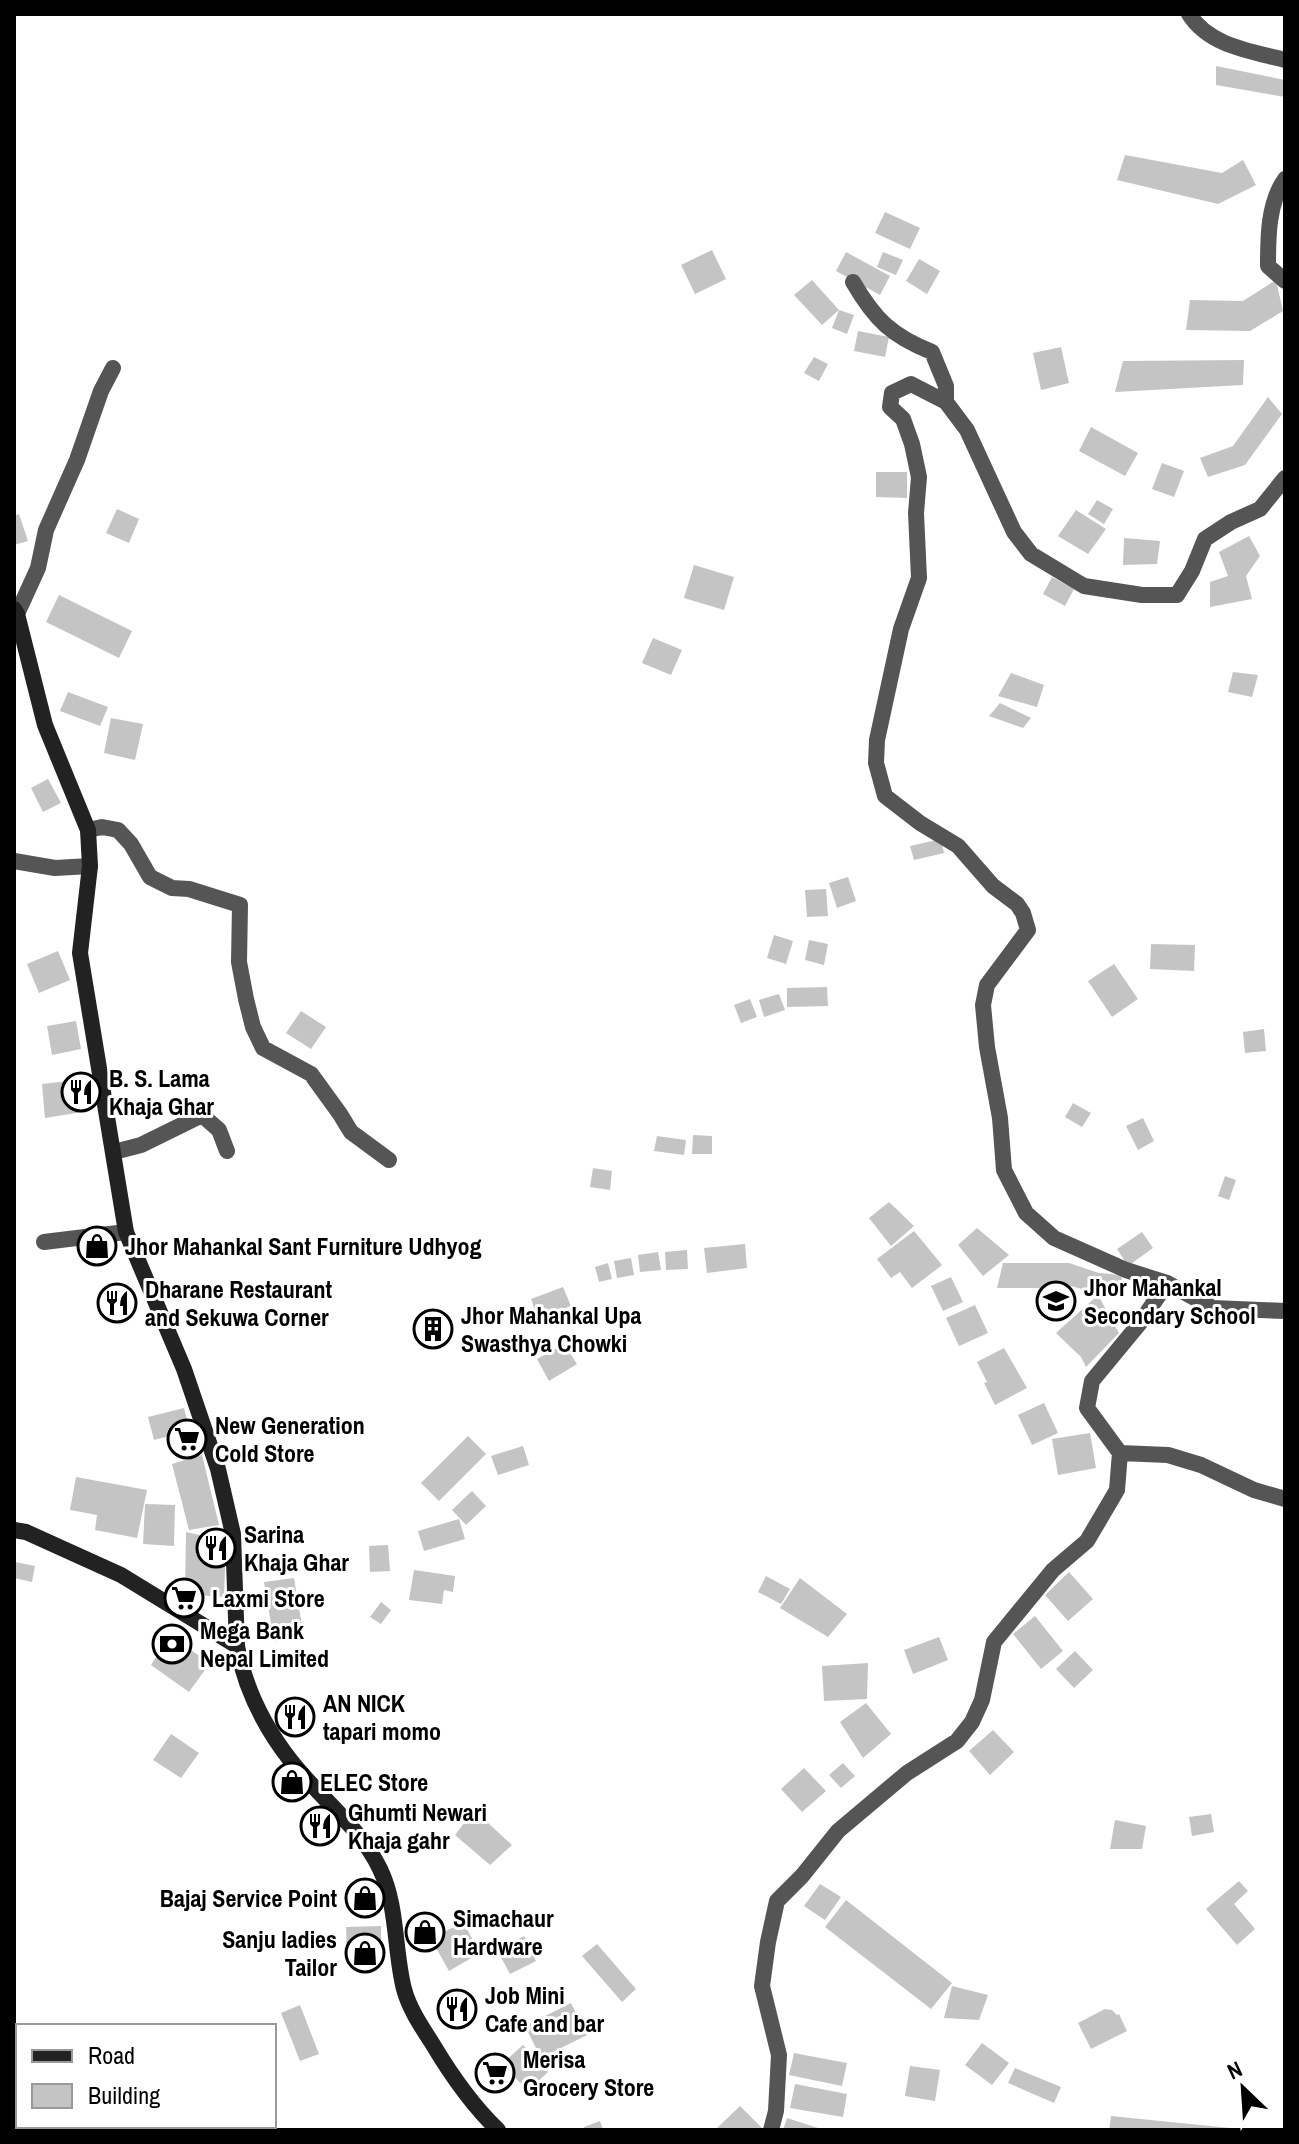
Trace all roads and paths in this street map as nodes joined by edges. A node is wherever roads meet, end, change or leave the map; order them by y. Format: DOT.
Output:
graph roads {
  1 [pos="1189,14"];
  2 [pos="1285,60"];
  3 [pos="1285,179"];
  4 [pos="1285,281"];
  5 [pos="853,282"];
  6 [pos="113,368"];
  7 [pos="946,402"];
  8 [pos="1285,478"];
  9 [pos="16,612"];
  10 [pos="88,830"];
  11 [pos="14,861"];
  12 [pos="90,866"];
  13 [pos="227,1151"];
  14 [pos="114,1152"];
  15 [pos="389,1160"];
  16 [pos="126,1232"];
  17 [pos="44,1242"];
  18 [pos="1167,1283"];
  19 [pos="1285,1311"];
  20 [pos="1120,1453"];
  21 [pos="1285,1499"];
  22 [pos="14,1530"];
  23 [pos="237,1646"];
  24 [pos="498,2130"];
  25 [pos="771,2130"];
  1 -- 2 [label="street"];
  3 -- 4 [label="street"];
  5 -- 7 [label="street"];
  6 -- 9 [label="street"];
  7 -- 8 [label="street"];
  7 -- 18 [label="street"];
  9 -- 10 [label="main road"];
  10 -- 12 [label="main road"];
  10 -- 15 [label="street"];
  11 -- 12 [label="street"];
  12 -- 14 [label="main road"];
  13 -- 14 [label="street"];
  14 -- 16 [label="main road"];
  16 -- 17 [label="street"];
  16 -- 23 [label="main road"];
  18 -- 19 [label="street"];
  18 -- 20 [label="street"];
  20 -- 21 [label="street"];
  20 -- 25 [label="street"];
  22 -- 23 [label="main road"];
  23 -- 24 [label="main road"];
}
